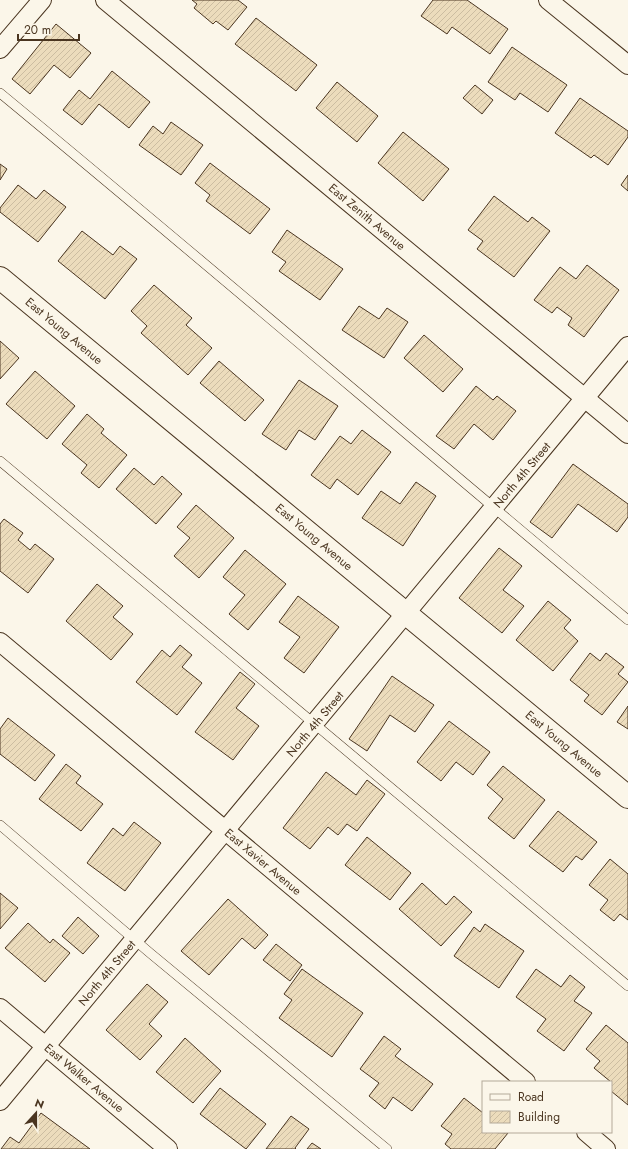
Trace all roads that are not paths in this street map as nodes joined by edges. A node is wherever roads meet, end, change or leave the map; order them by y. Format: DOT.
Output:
graph roads {
  1 [pos="42,0"];
  2 [pos="105,0"];
  3 [pos="548,0"];
  4 [pos="0,49"];
  5 [pos="628,65"];
  6 [pos="0,93"];
  7 [pos="0,278"];
  8 [pos="628,346"];
  9 [pos="585,398"];
  10 [pos="628,434"];
  11 [pos="0,461"];
  12 [pos="494,508"];
  13 [pos="407,614"];
  14 [pos="628,620"];
  15 [pos="0,642"];
  16 [pos="314,725"];
  17 [pos="628,797"];
  18 [pos="0,825"];
  19 [pos="226,831"];
  20 [pos="136,939"];
  21 [pos="628,986"];
  22 [pos="0,1008"];
  23 [pos="46,1046"];
  24 [pos="525,1081"];
  25 [pos="0,1101"];
  26 [pos="587,1133"];
  27 [pos="168,1149"];
  28 [pos="387,1149"];
  29 [pos="606,1149"];
  1 -- 4 [label="street"];
  2 -- 9 [label="street, East Zenith Avenue"];
  3 -- 5 [label="street"];
  6 -- 12 [label="lane"];
  7 -- 13 [label="street, East Young Avenue"];
  8 -- 9 [label="street, North 4th Street"];
  9 -- 10 [label="street, East Zenith Avenue"];
  9 -- 12 [label="street, North 4th Street"];
  11 -- 16 [label="lane"];
  12 -- 13 [label="street, North 4th Street"];
  12 -- 14 [label="lane"];
  13 -- 16 [label="street, North 4th Street"];
  13 -- 17 [label="street, East Young Avenue"];
  15 -- 19 [label="street, East Xavier Avenue"];
  16 -- 19 [label="street, North 4th Street"];
  16 -- 21 [label="lane"];
  18 -- 20 [label="lane"];
  19 -- 20 [label="street, North 4th Street"];
  19 -- 24 [label="street, East Xavier Avenue"];
  20 -- 23 [label="street, North 4th Street"];
  20 -- 28 [label="lane"];
  22 -- 23 [label="street, East Walker Avenue"];
  23 -- 25 [label="street, North 4th Street"];
  23 -- 27 [label="street, East Walker Avenue"];
  26 -- 29 [label="street"];
}
